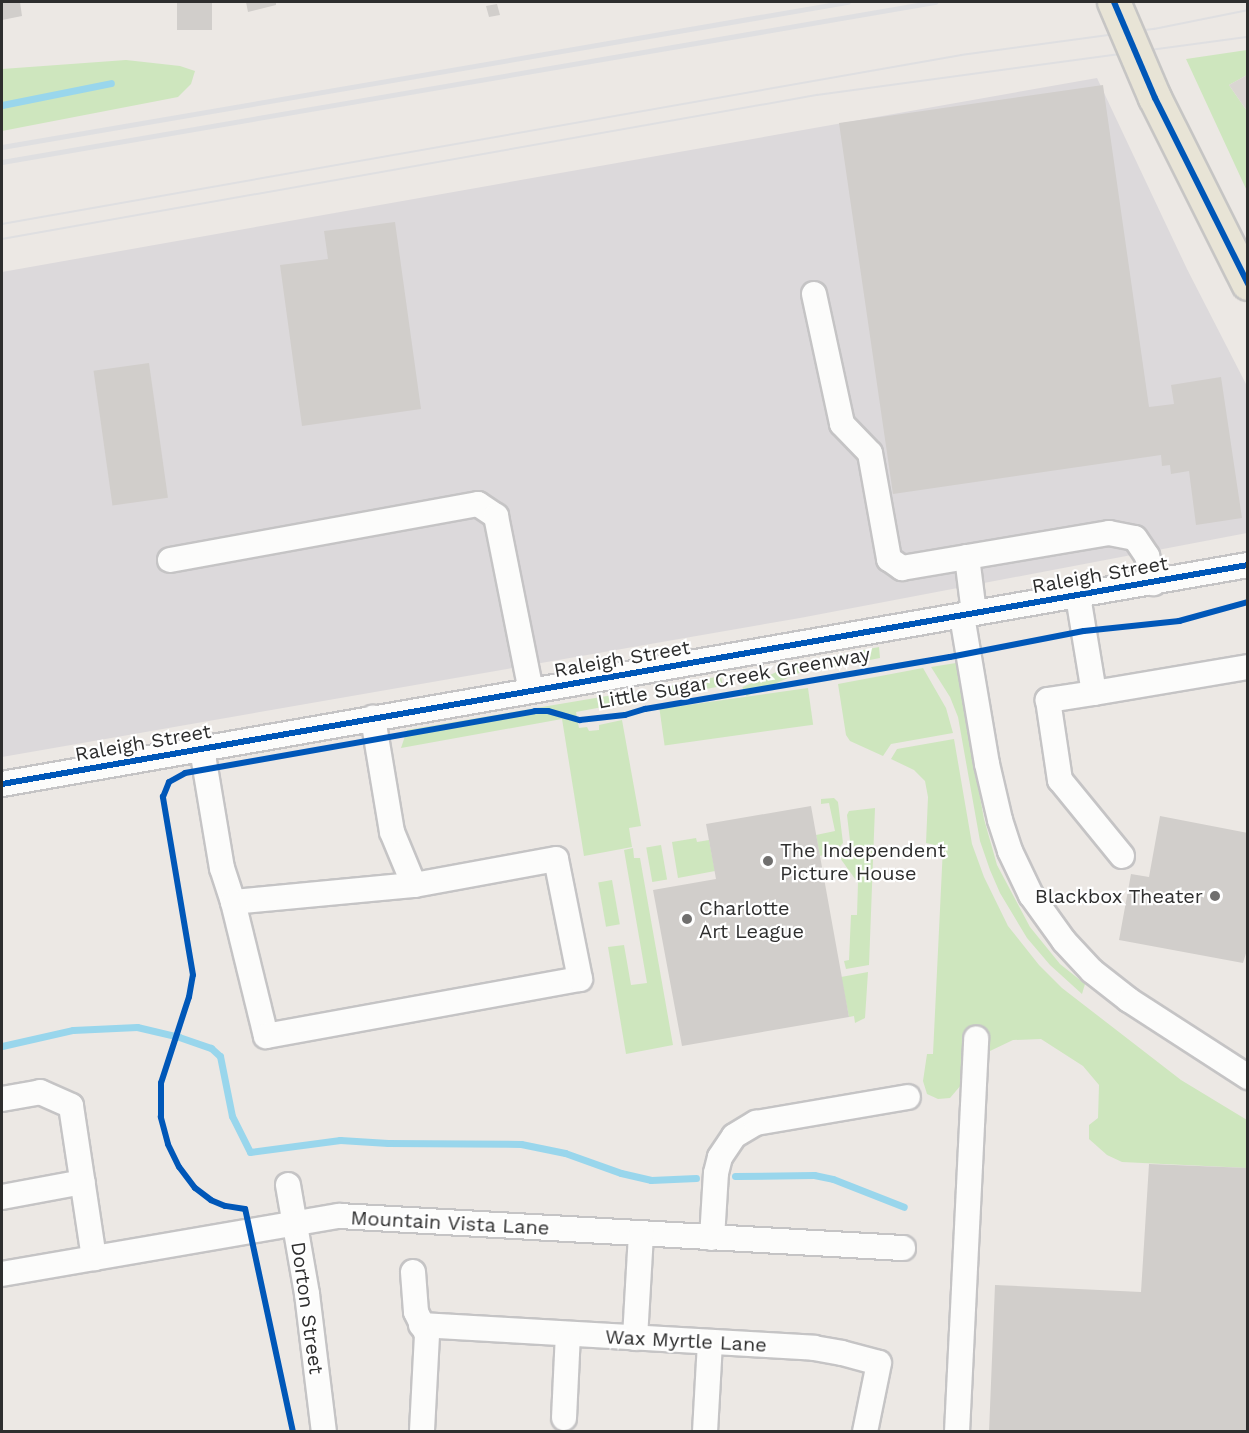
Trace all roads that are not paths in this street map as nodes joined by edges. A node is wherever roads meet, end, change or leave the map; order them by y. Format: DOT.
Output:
graph roads {
  1 [pos="1114,2"];
  2 [pos="1248,284"];
  3 [pos="814,294"];
  4 [pos="967,557"];
  5 [pos="170,560"];
  6 [pos="1248,565"];
  7 [pos="1153,583"];
  8 [pos="1078,596"];
  9 [pos="968,615"];
  10 [pos="1248,667"];
  11 [pos="531,691"];
  12 [pos="1094,693"];
  13 [pos="373,718"];
  14 [pos="202,749"];
  15 [pos="2,784"];
  16 [pos="1122,856"];
  17 [pos="414,885"];
  18 [pos="233,902"];
  19 [pos="976,1038"];
  20 [pos="1248,1077"];
  21 [pos="908,1097"];
  22 [pos="2,1099"];
  23 [pos="83,1182"];
  24 [pos="288,1185"];
  25 [pos="2,1197"];
  26 [pos="295,1223"];
  27 [pos="641,1233"];
  28 [pos="712,1238"];
  29 [pos="903,1248"];
  30 [pos="94,1258"];
  31 [pos="413,1272"];
  32 [pos="2,1274"];
  33 [pos="421,1325"];
  34 [pos="568,1334"];
  35 [pos="635,1338"];
  36 [pos="710,1342"];
  37 [pos="564,1418"];
  38 [pos="324,1431"];
  39 [pos="422,1431"];
  40 [pos="705,1431"];
  41 [pos="866,1431"];
  42 [pos="957,1431"];
  1 -- 2 [label="main road, bridge"];
  3 -- 4 [label="street"];
  4 -- 7 [label="street"];
  4 -- 9 [label="street"];
  5 -- 11 [label="street"];
  6 -- 7 [label="street, Raleigh Street"];
  7 -- 8 [label="street, Raleigh Street"];
  8 -- 9 [label="street, Raleigh Street"];
  8 -- 12 [label="street"];
  9 -- 11 [label="street, Raleigh Street"];
  9 -- 20 [label="street"];
  10 -- 12 [label="street"];
  11 -- 13 [label="street, Raleigh Street"];
  12 -- 16 [label="street"];
  13 -- 14 [label="street, Raleigh Street"];
  13 -- 17 [label="street"];
  14 -- 15 [label="street, Raleigh Street"];
  14 -- 18 [label="street"];
  17 -- 18 [label="street"];
  17 -- 18 [label="street"];
  19 -- 42 [label="street"];
  21 -- 28 [label="street"];
  22 -- 23 [label="street"];
  23 -- 25 [label="street"];
  23 -- 30 [label="street"];
  24 -- 26 [label="street, Dorton Street"];
  26 -- 27 [label="street, Mountain Vista Lane"];
  26 -- 30 [label="street, Mountain Vista Lane"];
  26 -- 38 [label="street, Dorton Street"];
  27 -- 28 [label="street, Mountain Vista Lane"];
  27 -- 35 [label="street"];
  28 -- 29 [label="street, Mountain Vista Lane"];
  30 -- 32 [label="street, Mountain Vista Lane"];
  31 -- 33 [label="street"];
  33 -- 34 [label="street, Wax Myrtle Lane"];
  33 -- 39 [label="street"];
  34 -- 35 [label="street, Wax Myrtle Lane"];
  34 -- 37 [label="street"];
  35 -- 36 [label="street, Wax Myrtle Lane"];
  36 -- 40 [label="street"];
  36 -- 41 [label="street, Wax Myrtle Lane"];
}
